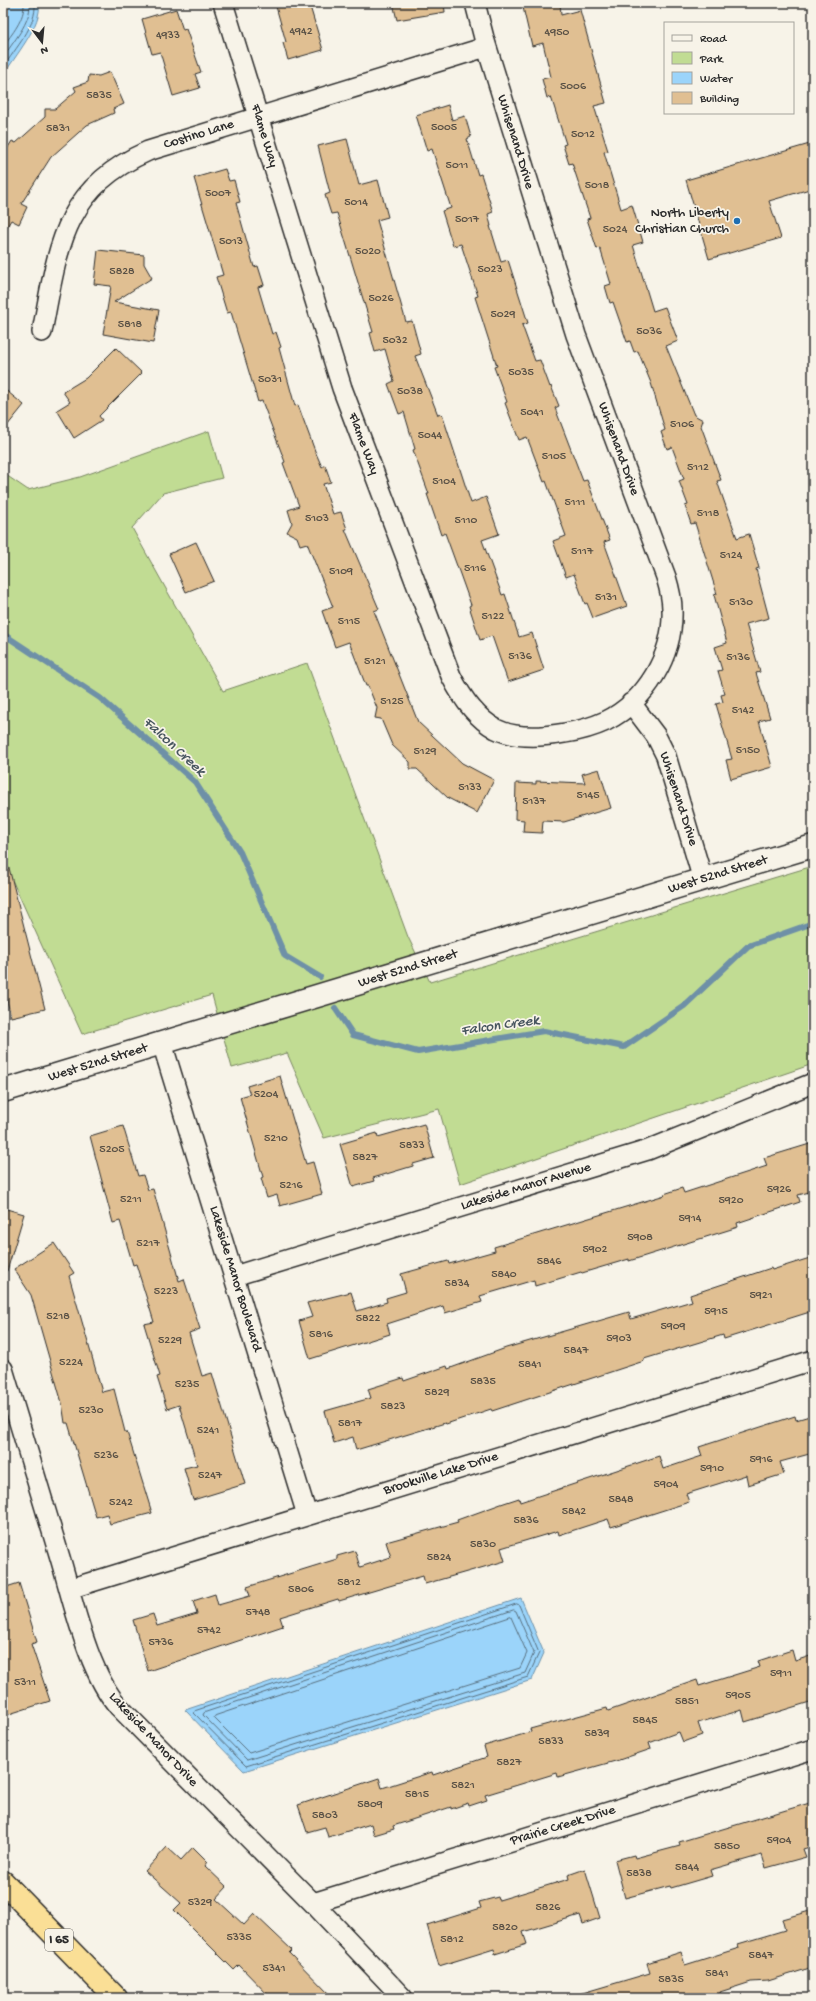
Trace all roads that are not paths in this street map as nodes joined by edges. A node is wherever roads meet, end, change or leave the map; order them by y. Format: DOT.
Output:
graph roads {
  1 [pos="223,3"];
  2 [pos="475,3"];
  3 [pos="486,47"];
  4 [pos="258,117"];
  5 [pos="42,332"];
  6 [pos="631,703"];
  7 [pos="813,846"];
  8 [pos="703,880"];
  9 [pos="162,1043"];
  10 [pos="813,1083"];
  11 [pos="3,1091"];
  12 [pos="234,1276"];
  13 [pos="813,1360"];
  14 [pos="3,1369"];
  15 [pos="307,1515"];
  16 [pos="69,1589"];
  17 [pos="813,1749"];
  18 [pos="3,1882"];
  19 [pos="313,1903"];
  20 [pos="116,1998"];
  21 [pos="403,1998"];
  1 -- 4 [label="street, Flame Way"];
  2 -- 3 [label="street, Whisenand Drive"];
  3 -- 4 [label="street, Costino Lane"];
  3 -- 6 [label="street, Whisenand Drive"];
  4 -- 5 [label="street, Costino Lane"];
  4 -- 6 [label="street, Flame Way"];
  6 -- 8 [label="street, Whisenand Drive"];
  7 -- 8 [label="street, West 52nd Street"];
  8 -- 9 [label="street, West 52nd Street"];
  9 -- 11 [label="street, West 52nd Street"];
  9 -- 12 [label="street, Lakeside Manor Boulevard"];
  10 -- 12 [label="street, Lakeside Manor Avenue"];
  12 -- 15 [label="street, Lakeside Manor Boulevard"];
  13 -- 15 [label="street, Brookville Lake Drive"];
  14 -- 16 [label="street, Lakeside Manor Drive"];
  15 -- 16 [label="street, Brookville Lake Drive"];
  16 -- 19 [label="street, Lakeside Manor Drive"];
  17 -- 19 [label="street, Prairie Creek Drive"];
  18 -- 20 [label="highway, I 65"];
  19 -- 21 [label="street, Lakeside Manor Drive"];
}
